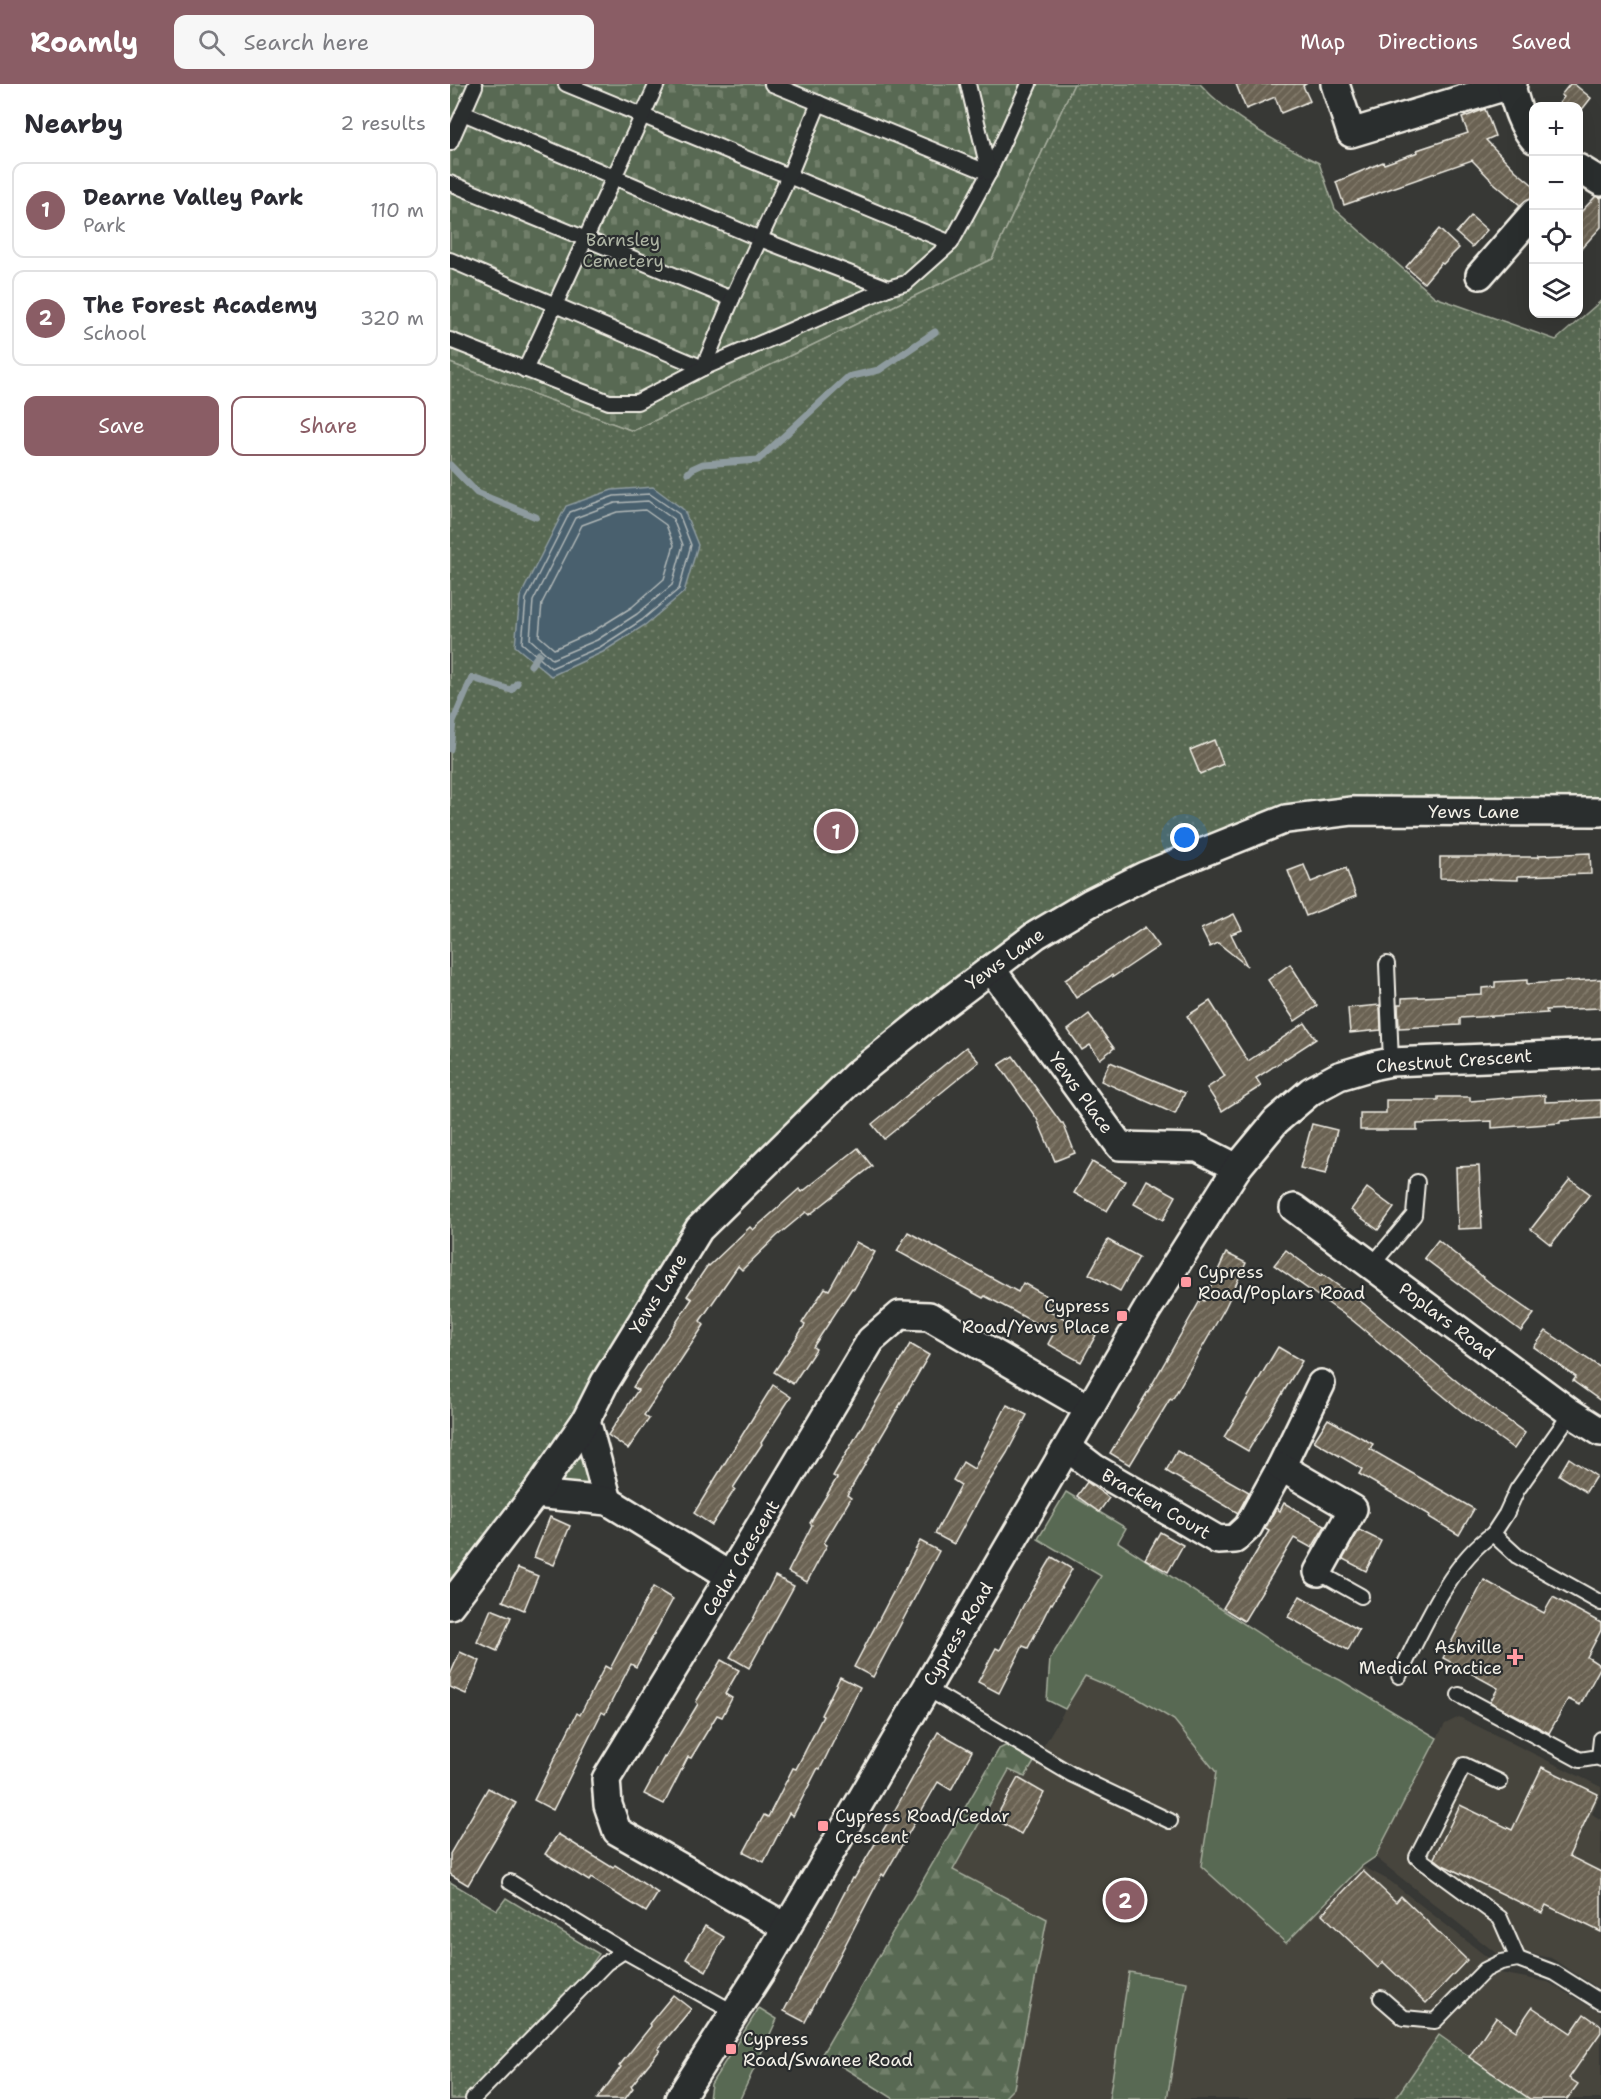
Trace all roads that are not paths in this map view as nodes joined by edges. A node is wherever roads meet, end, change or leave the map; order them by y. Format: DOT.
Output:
graph roads {
  1 [pos="566,84"];
  2 [pos="657,84"];
  3 [pos="772,84"];
  4 [pos="968,84"];
  5 [pos="1029,84"];
  6 [pos="1335,84"];
  7 [pos="474,85"];
  8 [pos="1512,85"];
  9 [pos="819,103"];
  10 [pos="464,113"];
  11 [pos="643,116"];
  12 [pos="1529,135"];
  13 [pos="450,143"];
  14 [pos="1583,171"];
  15 [pos="989,173"];
  16 [pos="614,176"];
  17 [pos="789,176"];
  18 [pos="1601,182"];
  19 [pos="450,183"];
  20 [pos="1529,218"];
  21 [pos="760,239"];
  22 [pos="584,240"];
  23 [pos="951,243"];
  24 [pos="450,260"];
  25 [pos="1479,275"];
  26 [pos="888,288"];
  27 [pos="732,299"];
  28 [pos="555,305"];
  29 [pos="450,340"];
  30 [pos="703,368"];
  31 [pos="525,370"];
  32 [pos="1601,812"];
  33 [pos="1387,964"];
  34 [pos="992,970"];
  35 [pos="1601,1053"];
  36 [pos="1391,1062"];
  37 [pos="1237,1168"];
  38 [pos="1417,1182"];
  39 [pos="1294,1208"];
  40 [pos="1372,1265"];
  41 [pos="1321,1384"];
  42 [pos="1090,1409"];
  43 [pos="1571,1413"];
  44 [pos="586,1420"];
  45 [pos="1601,1432"];
  46 [pos="1068,1448"];
  47 [pos="1281,1467"];
  48 [pos="535,1494"];
  49 [pos="608,1501"];
  50 [pos="1493,1534"];
  51 [pos="1318,1572"];
  52 [pos="730,1576"];
  53 [pos="1361,1596"];
  54 [pos="1601,1603"];
  55 [pos="450,1605"];
  56 [pos="1399,1676"];
  57 [pos="926,1688"];
  58 [pos="1459,1695"];
  59 [pos="1601,1738"];
  60 [pos="1600,1758"];
  61 [pos="1500,1782"];
  62 [pos="1170,1821"];
  63 [pos="510,1882"];
  64 [pos="786,1928"];
  65 [pos="624,1951"];
  66 [pos="1518,1959"];
  67 [pos="1381,1998"];
  68 [pos="1601,2002"];
  69 [pos="735,2013"];
  70 [pos="473,2099"];
  71 [pos="679,2099"];
  1 -- 11 [label="lane"];
  2 -- 11 [label="lane"];
  3 -- 9 [label="lane"];
  4 -- 15 [label="lane"];
  5 -- 15 [label="lane"];
  6 -- 8 [label="street"];
  7 -- 10 [label="lane"];
  8 -- 12 [label="street"];
  9 -- 15 [label="lane"];
  9 -- 17 [label="lane"];
  10 -- 13 [label="lane"];
  10 -- 16 [label="lane"];
  11 -- 16 [label="lane"];
  11 -- 17 [label="lane"];
  14 -- 18 [label="street"];
  15 -- 23 [label="lane"];
  16 -- 21 [label="lane"];
  16 -- 22 [label="lane"];
  17 -- 21 [label="lane"];
  17 -- 23 [label="lane"];
  19 -- 22 [label="lane"];
  20 -- 25 [label="street"];
  21 -- 26 [label="lane"];
  21 -- 27 [label="lane"];
  22 -- 27 [label="lane"];
  22 -- 28 [label="lane"];
  23 -- 26 [label="lane"];
  24 -- 28 [label="lane"];
  26 -- 30 [label="lane"];
  27 -- 30 [label="lane"];
  28 -- 30 [label="lane"];
  28 -- 31 [label="lane"];
  29 -- 31 [label="lane"];
  30 -- 31 [label="lane"];
  32 -- 34 [label="street, Yews Lane"];
  33 -- 36 [label="lane"];
  34 -- 37 [label="street, Yews Place"];
  34 -- 44 [label="street, Yews Lane"];
  35 -- 36 [label="street, Chestnut Crescent"];
  36 -- 37 [label="street, Chestnut Crescent"];
  37 -- 42 [label="street, Cypress Road"];
  38 -- 40 [label="lane"];
  39 -- 40 [label="street, Poplars Road"];
  40 -- 43 [label="street, Poplars Road"];
  41 -- 47 [label="street, Bracken Court"];
  42 -- 46 [label="street, Cypress Road"];
  42 -- 52 [label="street, Cedar Crescent"];
  43 -- 45 [label="street, Poplars Road"];
  43 -- 50 [label="lane"];
  44 -- 48 [label="street, Yews Lane"];
  44 -- 49 [label="street"];
  46 -- 47 [label="street, Bracken Court"];
  46 -- 57 [label="street, Cypress Road"];
  47 -- 51 [label="street"];
  48 -- 49 [label="street"];
  48 -- 55 [label="street, Yews Lane"];
  49 -- 52 [label="street"];
  50 -- 54 [label="lane"];
  50 -- 56 [label="lane"];
  51 -- 53 [label="lane"];
  52 -- 64 [label="street, Cedar Crescent"];
  57 -- 62 [label="lane"];
  57 -- 64 [label="street, Cypress Road"];
  58 -- 60 [label="lane"];
  59 -- 60 [label="lane"];
  61 -- 66 [label="lane"];
  63 -- 65 [label="lane"];
  64 -- 69 [label="street, Cypress Road"];
  65 -- 69 [label="lane"];
  65 -- 70 [label="lane"];
  66 -- 67 [label="lane"];
  66 -- 68 [label="lane"];
  69 -- 71 [label="street, Cypress Road"];
}
